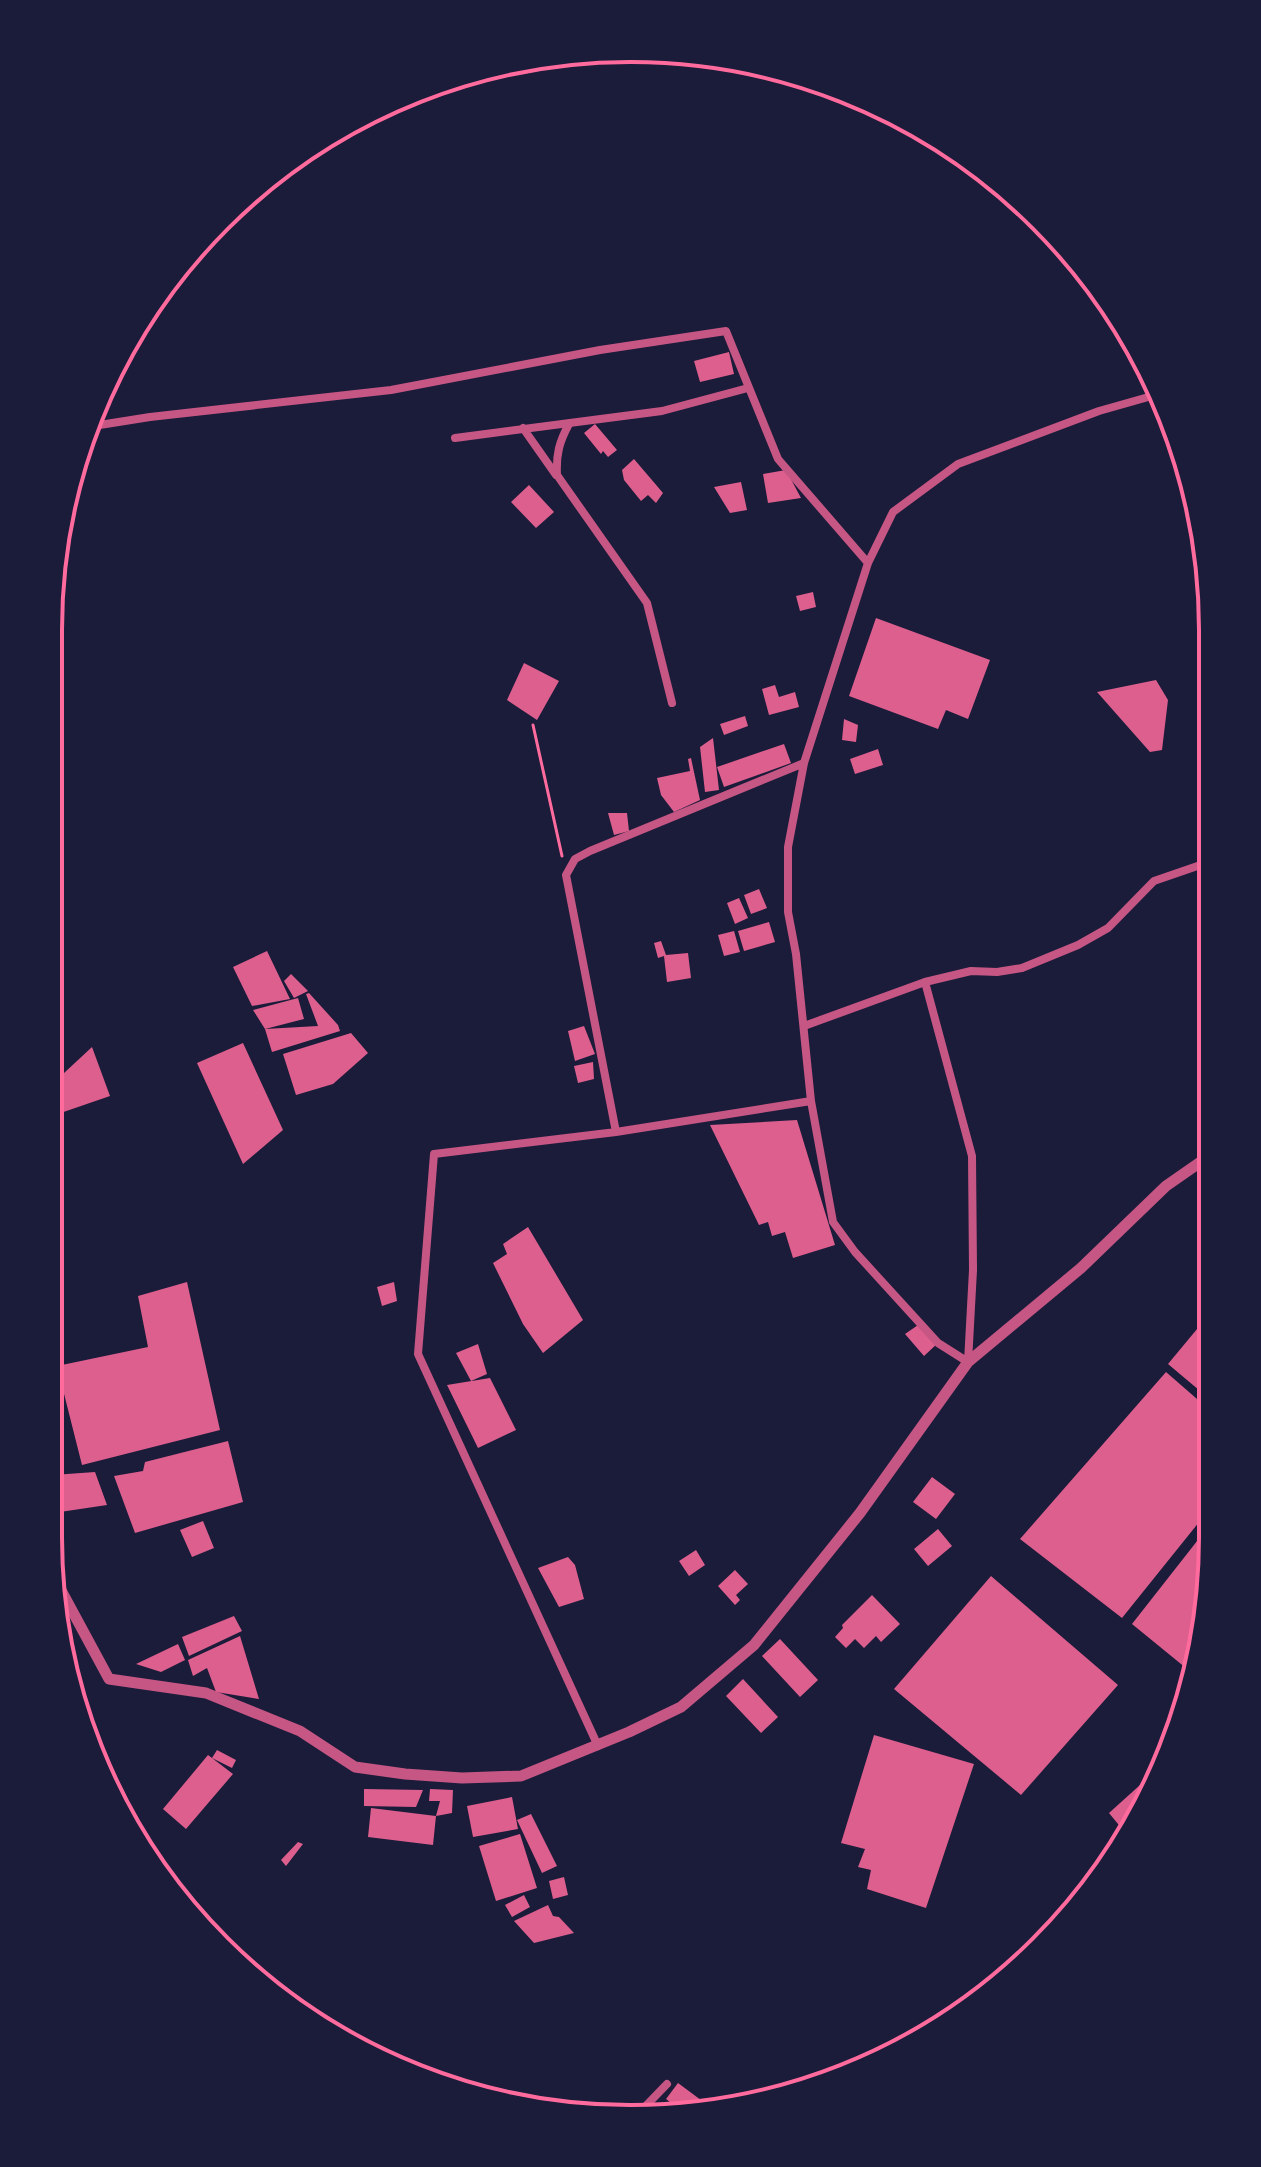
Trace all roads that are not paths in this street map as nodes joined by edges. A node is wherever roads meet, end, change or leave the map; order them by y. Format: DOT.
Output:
graph roads {
  1 [pos="748,388"];
  2 [pos="1148,397"];
  3 [pos="569,424"];
  4 [pos="101,425"];
  5 [pos="523,428"];
  6 [pos="455,438"];
  7 [pos="557,475"];
  8 [pos="868,563"];
  9 [pos="672,703"];
  10 [pos="804,763"];
  11 [pos="1199,865"];
  12 [pos="925,982"];
  13 [pos="804,1026"];
  14 [pos="811,1101"];
  15 [pos="616,1132"];
  16 [pos="1199,1163"];
  17 [pos="968,1362"];
  18 [pos="66,1599"];
  19 [pos="598,1746"];
  20 [pos="667,2084"];
  21 [pos="647,2105"];
  1 -- 3 [label="street"];
  1 -- 4 [label="street"];
  1 -- 8 [label="street"];
  2 -- 8 [label="street"];
  3 -- 5 [label="street"];
  3 -- 7 [label="street"];
  5 -- 6 [label="street"];
  5 -- 7 [label="street"];
  7 -- 9 [label="street"];
  8 -- 10 [label="street"];
  10 -- 13 [label="street"];
  10 -- 15 [label="street"];
  11 -- 12 [label="street"];
  12 -- 13 [label="street"];
  12 -- 17 [label="street"];
  13 -- 14 [label="street"];
  14 -- 15 [label="street"];
  14 -- 17 [label="street"];
  15 -- 19 [label="street"];
  16 -- 17 [label="street"];
  17 -- 19 [label="street"];
  18 -- 19 [label="street"];
  20 -- 21 [label="street"];
}
